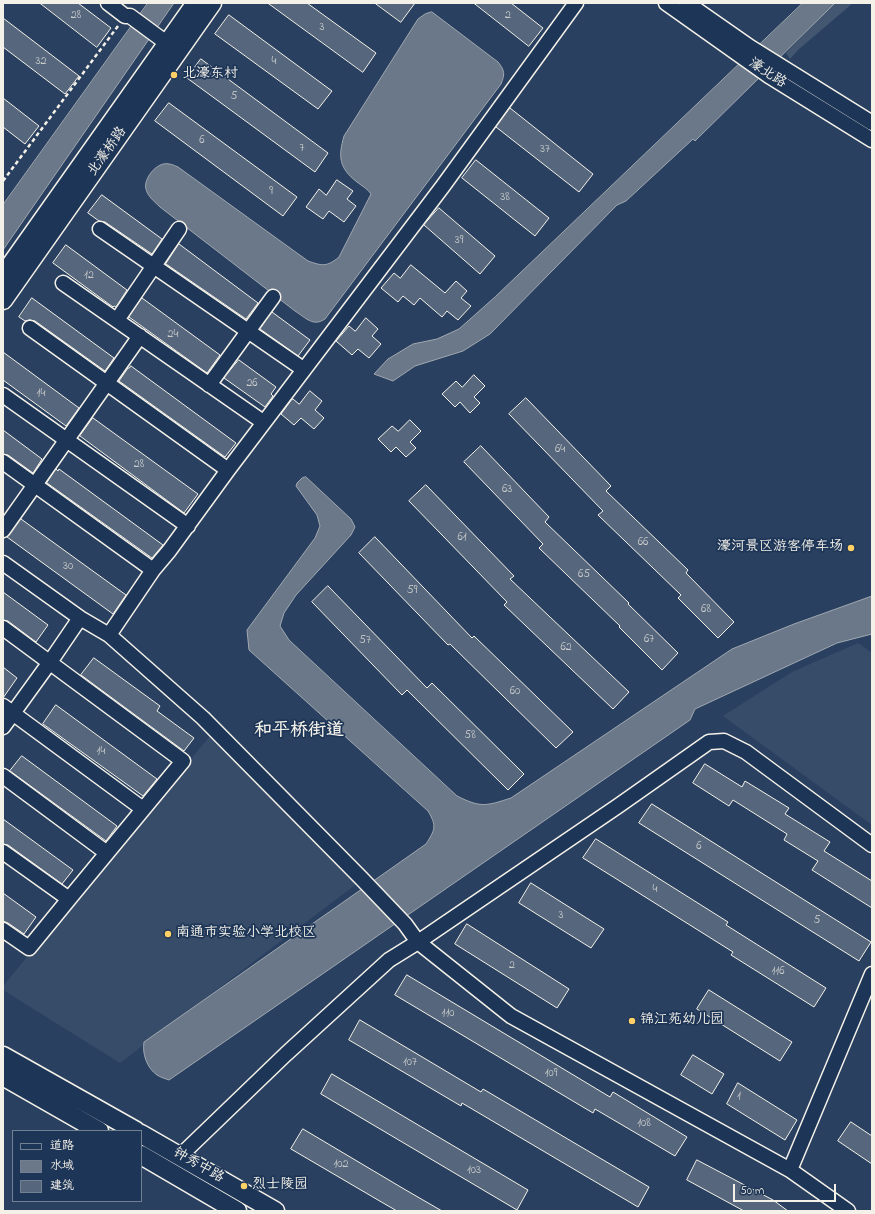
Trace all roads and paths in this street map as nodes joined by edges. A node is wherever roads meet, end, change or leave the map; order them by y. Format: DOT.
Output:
graph roads {
  1 [pos="108,3"];
  2 [pos="196,3"];
  3 [pos="212,3"];
  4 [pos="576,3"];
  5 [pos="666,3"];
  6 [pos="687,3"];
  7 [pos="127,16"];
  8 [pos="162,40"];
  9 [pos="745,52"];
  10 [pos="774,70"];
  11 [pos="872,123"];
  12 [pos="872,140"];
  13 [pos="3,181"];
  14 [pos="179,229"];
  15 [pos="100,230"];
  16 [pos="154,266"];
  17 [pos="3,276"];
  18 [pos="64,282"];
  19 [pos="273,297"];
  20 [pos="3,300"];
  21 [pos="117,320"];
  22 [pos="30,328"];
  23 [pos="248,331"];
  24 [pos="140,336"];
  25 [pos="303,369"];
  26 [pos="107,383"];
  27 [pos="209,385"];
  28 [pos="3,395"];
  29 [pos="263,422"];
  30 [pos="66,440"];
  31 [pos="3,462"];
  32 [pos="228,470"];
  33 [pos="34,484"];
  34 [pos="188,526"];
  35 [pos="3,530"];
  36 [pos="3,563"];
  37 [pos="153,570"];
  38 [pos="80,618"];
  39 [pos="3,628"];
  40 [pos="109,634"];
  41 [pos="50,662"];
  42 [pos="8,709"];
  43 [pos="3,727"];
  44 [pos="3,776"];
  45 [pos="144,809"];
  46 [pos="872,845"];
  47 [pos="3,852"];
  48 [pos="107,853"];
  49 [pos="69,899"];
  50 [pos="3,930"];
  51 [pos="418,942"];
  52 [pos="872,974"];
  53 [pos="3,1056"];
  54 [pos="3,1076"];
  55 [pos="97,1130"];
  56 [pos="134,1130"];
  57 [pos="142,1135"];
  58 [pos="142,1156"];
  59 [pos="180,1156"];
  60 [pos="790,1170"];
  61 [pos="237,1211"];
  62 [pos="275,1211"];
  63 [pos="848,1211"];
  1 -- 7 [label="street"];
  2 -- 8 [label="main road, 北濠桥路"];
  3 -- 20 [label="main road, 北濠桥路"];
  4 -- 25 [label="street"];
  5 -- 9 [label="street, 濠北路"];
  6 -- 9 [label="street, 濠北路"];
  7 -- 8 [label="street"];
  7 -- 13 [label="path"];
  8 -- 17 [label="main road, 北濠桥路"];
  9 -- 10 [label="street, 濠北路"];
  10 -- 11 [label="street, 濠北路"];
  10 -- 12 [label="street, 濠北路"];
  14 -- 16 [label="street"];
  15 -- 16 [label="street"];
  16 -- 21 [label="street"];
  16 -- 23 [label="street"];
  18 -- 21 [label="street"];
  19 -- 23 [label="street"];
  21 -- 24 [label="street"];
  22 -- 26 [label="street"];
  23 -- 25 [label="street"];
  23 -- 27 [label="street"];
  24 -- 26 [label="street"];
  24 -- 27 [label="street"];
  25 -- 29 [label="street"];
  26 -- 30 [label="street"];
  26 -- 32 [label="street"];
  27 -- 29 [label="street"];
  28 -- 30 [label="street"];
  29 -- 32 [label="street"];
  30 -- 33 [label="street"];
  30 -- 34 [label="street"];
  31 -- 33 [label="street"];
  32 -- 34 [label="street"];
  33 -- 35 [label="street"];
  33 -- 37 [label="street"];
  34 -- 37 [label="street"];
  36 -- 38 [label="street"];
  37 -- 40 [label="street"];
  38 -- 40 [label="street"];
  38 -- 41 [label="street"];
  39 -- 41 [label="street"];
  40 -- 51 [label="street"];
  41 -- 42 [label="street"];
  41 -- 45 [label="street"];
  42 -- 43 [label="street"];
  42 -- 45 [label="street"];
  44 -- 48 [label="street"];
  45 -- 48 [label="street"];
  46 -- 51 [label="street"];
  47 -- 49 [label="street"];
  48 -- 49 [label="street"];
  49 -- 50 [label="street"];
  51 -- 59 [label="street"];
  51 -- 60 [label="street"];
  52 -- 60 [label="street"];
  53 -- 56 [label="main road"];
  54 -- 55 [label="main road"];
  57 -- 59 [label="main road, 钟秀中路"];
  58 -- 61 [label="main road, 钟秀中路"];
  59 -- 62 [label="main road, 钟秀中路"];
  60 -- 63 [label="street"];
}
